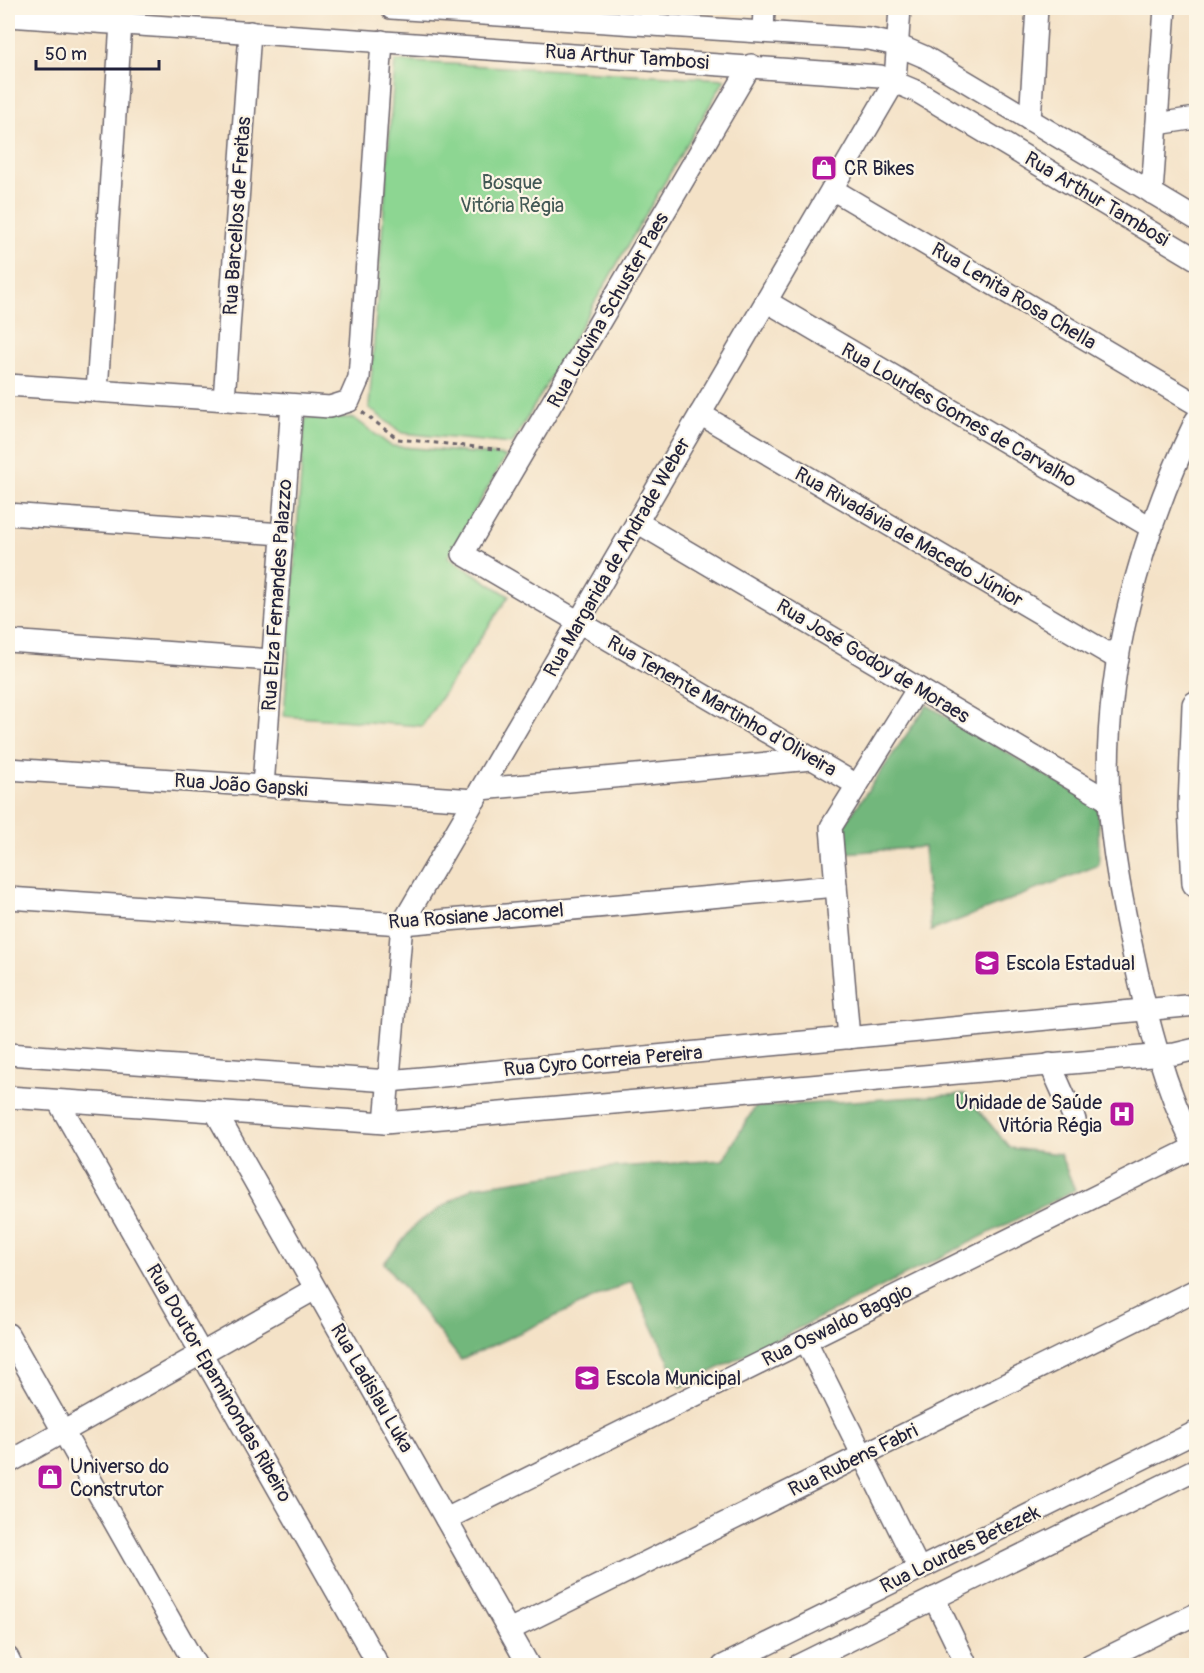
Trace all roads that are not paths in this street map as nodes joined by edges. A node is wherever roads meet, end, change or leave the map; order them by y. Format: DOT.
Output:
graph roads {
  1 [pos="391,8"];
  2 [pos="764,8"];
  3 [pos="900,8"];
  4 [pos="1037,8"];
  5 [pos="1165,8"];
  6 [pos="510,11"];
  7 [pos="8,16"];
  8 [pos="635,16"];
  9 [pos="121,23"];
  10 [pos="250,32"];
  11 [pos="763,32"];
  12 [pos="381,41"];
  13 [pos="897,45"];
  14 [pos="752,65"];
  15 [pos="895,81"];
  16 [pos="1197,118"];
  17 [pos="1030,120"];
  18 [pos="1157,124"];
  19 [pos="831,189"];
  20 [pos="1152,193"];
  21 [pos="1197,219"];
  22 [pos="1197,259"];
  23 [pos="766,302"];
  24 [pos="8,385"];
  25 [pos="97,391"];
  26 [pos="224,400"];
  27 [pos="1197,404"];
  28 [pos="291,405"];
  29 [pos="700,414"];
  30 [pos="1197,420"];
  31 [pos="8,514"];
  32 [pos="637,522"];
  33 [pos="1152,528"];
  34 [pos="282,534"];
  35 [pos="464,554"];
  36 [pos="578,622"];
  37 [pos="8,641"];
  38 [pos="1118,659"];
  39 [pos="272,660"];
  40 [pos="918,688"];
  41 [pos="1197,705"];
  42 [pos="1195,733"];
  43 [pos="812,759"];
  44 [pos="8,769"];
  45 [pos="857,785"];
  46 [pos="263,786"];
  47 [pos="478,794"];
  48 [pos="1109,801"];
  49 [pos="1197,884"];
  50 [pos="836,886"];
  51 [pos="8,898"];
  52 [pos="402,924"];
  53 [pos="1197,1005"];
  54 [pos="1145,1011"];
  55 [pos="849,1038"];
  56 [pos="1197,1049"];
  57 [pos="8,1054"];
  58 [pos="1158,1055"];
  59 [pos="1050,1064"];
  60 [pos="388,1081"];
  61 [pos="8,1097"];
  62 [pos="58,1101"];
  63 [pos="214,1111"];
  64 [pos="1075,1120"];
  65 [pos="385,1123"];
  66 [pos="1196,1149"];
  67 [pos="315,1289"];
  68 [pos="1197,1290"];
  69 [pos="8,1334"];
  70 [pos="806,1341"];
  71 [pos="202,1353"];
  72 [pos="63,1432"];
  73 [pos="1197,1432"];
  74 [pos="863,1455"];
  75 [pos="8,1463"];
  76 [pos="1197,1469"];
  77 [pos="446,1519"];
  78 [pos="919,1569"];
  79 [pos="934,1598"];
  80 [pos="1197,1614"];
  81 [pos="509,1630"];
  82 [pos="8,1658"];
  83 [pos="12,1665"];
  84 [pos="196,1665"];
  85 [pos="379,1665"];
  86 [pos="530,1665"];
  87 [pos="723,1665"];
  88 [pos="797,1665"];
  89 [pos="967,1665"];
  90 [pos="1090,1665"];
  1 -- 6 [label="street, Rua Arthur Tambosi"];
  2 -- 11 [label="street"];
  3 -- 13 [label="street, Rua Margarida de Andrade Weber"];
  4 -- 17 [label="street"];
  5 -- 18 [label="street"];
  6 -- 8 [label="street, Rua Arthur Tambosi"];
  7 -- 9 [label="street, Rua Arthur Tambosi"];
  8 -- 11 [label="street, Rua Arthur Tambosi"];
  9 -- 10 [label="street, Rua Arthur Tambosi"];
  9 -- 25 [label="street"];
  10 -- 12 [label="street, Rua Arthur Tambosi"];
  10 -- 26 [label="street, Rua Barcellos de Freitas"];
  11 -- 13 [label="street, Rua Arthur Tambosi"];
  12 -- 14 [label="street, Rua Arthur Tambosi"];
  12 -- 28 [label="street"];
  13 -- 15 [label="street, Rua Margarida de Andrade Weber"];
  13 -- 17 [label="street, Rua Arthur Tambosi"];
  14 -- 15 [label="street, Rua Arthur Tambosi"];
  14 -- 35 [label="street, Rua Ludvina Schuster Paes"];
  15 -- 19 [label="street, Rua Margarida de Andrade Weber"];
  15 -- 22 [label="street, Rua Arthur Tambosi"];
  16 -- 18 [label="street"];
  17 -- 20 [label="street, Rua Arthur Tambosi"];
  18 -- 20 [label="street"];
  19 -- 23 [label="street, Rua Margarida de Andrade Weber"];
  19 -- 27 [label="street, Rua Lenita Rosa Chella"];
  20 -- 21 [label="street, Rua Arthur Tambosi"];
  23 -- 29 [label="street, Rua Margarida de Andrade Weber"];
  23 -- 33 [label="street, Rua Lourdes Gomes de Carvalho"];
  24 -- 25 [label="street"];
  25 -- 26 [label="street"];
  26 -- 28 [label="street"];
  28 -- 34 [label="street, Rua Elza Fernandes Palazzo"];
  29 -- 32 [label="street, Rua Margarida de Andrade Weber"];
  29 -- 38 [label="street, Rua Rivadávia de Macedo Júnior"];
  30 -- 33 [label="street"];
  31 -- 34 [label="street"];
  32 -- 36 [label="street, Rua Margarida de Andrade Weber"];
  32 -- 40 [label="street, Rua José Godoy de Moraes"];
  33 -- 38 [label="street"];
  34 -- 39 [label="street, Rua Elza Fernandes Palazzo"];
  35 -- 36 [label="street, Rua Tenente Martinho d'Oliveira"];
  36 -- 43 [label="street, Rua Tenente Martinho d'Oliveira"];
  36 -- 47 [label="street, Rua Margarida de Andrade Weber"];
  37 -- 39 [label="street"];
  38 -- 48 [label="street"];
  39 -- 46 [label="street, Rua Elza Fernandes Palazzo"];
  40 -- 45 [label="street"];
  40 -- 48 [label="street, Rua José Godoy de Moraes"];
  41 -- 42 [label="main road"];
  42 -- 49 [label="main road"];
  43 -- 45 [label="street, Rua Tenente Martinho d'Oliveira"];
  43 -- 47 [label="street, Rua João Gapski"];
  44 -- 46 [label="street, Rua João Gapski"];
  45 -- 50 [label="street"];
  46 -- 47 [label="street, Rua João Gapski"];
  47 -- 52 [label="street, Rua Margarida de Andrade Weber"];
  48 -- 54 [label="street"];
  50 -- 52 [label="street, Rua Rosiane Jacomel"];
  50 -- 55 [label="street"];
  51 -- 52 [label="street, Rua Rosiane Jacomel"];
  52 -- 60 [label="street, Rua Margarida de Andrade Weber"];
  53 -- 54 [label="street, Rua Cyro Correia Pereira"];
  54 -- 55 [label="street, Rua Cyro Correia Pereira"];
  54 -- 58 [label="street"];
  55 -- 60 [label="street, Rua Cyro Correia Pereira"];
  56 -- 58 [label="street"];
  57 -- 60 [label="street, Rua Cyro Correia Pereira"];
  58 -- 59 [label="street"];
  58 -- 66 [label="street"];
  59 -- 64 [label="street"];
  59 -- 65 [label="street"];
  60 -- 65 [label="street, Rua Margarida de Andrade Weber"];
  61 -- 62 [label="street"];
  62 -- 63 [label="street"];
  62 -- 71 [label="street, Rua Doutor Epaminondas Ribeiro"];
  63 -- 65 [label="street"];
  63 -- 67 [label="street, Rua Ladislau Luka"];
  66 -- 70 [label="street, Rua Oswaldo Baggio"];
  67 -- 71 [label="street"];
  67 -- 77 [label="street, Rua Ladislau Luka"];
  68 -- 74 [label="street, Rua Rubens Fabri"];
  69 -- 72 [label="street"];
  70 -- 74 [label="street"];
  70 -- 77 [label="street, Rua Oswaldo Baggio"];
  71 -- 72 [label="street"];
  71 -- 85 [label="street, Rua Doutor Epaminondas Ribeiro"];
  72 -- 75 [label="street"];
  72 -- 84 [label="street"];
  73 -- 78 [label="street, Rua Lourdes Betezek"];
  74 -- 78 [label="street"];
  74 -- 81 [label="street, Rua Rubens Fabri"];
  76 -- 79 [label="street, Rua Lourdes Betezek"];
  77 -- 81 [label="street, Rua Ladislau Luka"];
  78 -- 87 [label="street, Rua Lourdes Betezek"];
  79 -- 88 [label="street, Rua Lourdes Betezek"];
  79 -- 89 [label="street"];
  80 -- 90 [label="street"];
  81 -- 86 [label="street, Rua Ladislau Luka"];
  82 -- 83 [label="street"];
}
